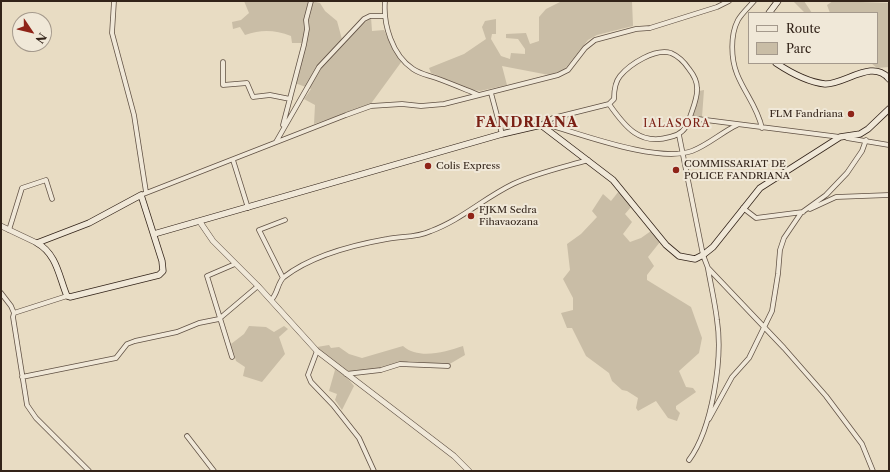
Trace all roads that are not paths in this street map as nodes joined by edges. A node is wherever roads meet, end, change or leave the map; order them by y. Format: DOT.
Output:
graph roads {
  1 [pos="114,1"];
  2 [pos="311,1"];
  3 [pos="385,1"];
  4 [pos="729,1"];
  5 [pos="754,1"];
  6 [pos="778,1"];
  7 [pos="771,12"];
  8 [pos="384,16"];
  9 [pos="223,62"];
  10 [pos="778,64"];
  11 [pos="888,77"];
  12 [pos="492,93"];
  13 [pos="480,96"];
  14 [pos="290,99"];
  15 [pos="609,104"];
  16 [pos="889,109"];
  17 [pos="690,118"];
  18 [pos="541,125"];
  19 [pos="737,125"];
  20 [pos="762,128"];
  21 [pos="282,129"];
  22 [pos="502,134"];
  23 [pos="679,135"];
  24 [pos="840,137"];
  25 [pos="866,140"];
  26 [pos="276,142"];
  27 [pos="889,145"];
  28 [pos="684,153"];
  29 [pos="232,160"];
  30 [pos="589,160"];
  31 [pos="144,194"];
  32 [pos="889,195"];
  33 [pos="52,199"];
  34 [pos="248,208"];
  35 [pos="743,208"];
  36 [pos="801,213"];
  37 [pos="285,220"];
  38 [pos="200,222"];
  39 [pos="1,226"];
  40 [pos="9,230"];
  41 [pos="154,234"];
  42 [pos="37,243"];
  43 [pos="703,255"];
  44 [pos="235,264"];
  45 [pos="708,268"];
  46 [pos="283,278"];
  47 [pos="258,286"];
  48 [pos="1,293"];
  49 [pos="67,296"];
  50 [pos="271,300"];
  51 [pos="14,313"];
  52 [pos="219,319"];
  53 [pos="765,328"];
  54 [pos="317,351"];
  55 [pos="232,358"];
  56 [pos="448,366"];
  57 [pos="345,374"];
  58 [pos="22,377"];
  59 [pos="708,419"];
  60 [pos="187,436"];
  61 [pos="689,460"];
  62 [pos="89,471"];
  63 [pos="214,471"];
  64 [pos="374,471"];
  65 [pos="469,471"];
  66 [pos="873,471"];
  1 -- 31 [label="street"];
  2 -- 14 [label="street"];
  3 -- 8 [label="street"];
  4 -- 12 [label="street"];
  5 -- 20 [label="street"];
  6 -- 7 [label="main road"];
  8 -- 13 [label="street"];
  8 -- 21 [label="street"];
  9 -- 14 [label="street"];
  10 -- 11 [label="main road"];
  12 -- 13 [label="street"];
  12 -- 22 [label="street"];
  13 -- 26 [label="street"];
  14 -- 21 [label="street"];
  15 -- 17 [label="street"];
  15 -- 18 [label="street"];
  15 -- 23 [label="street"];
  16 -- 24 [label="main road"];
  17 -- 19 [label="street"];
  17 -- 23 [label="street"];
  18 -- 22 [label="main road"];
  18 -- 28 [label="street"];
  18 -- 30 [label="main road"];
  19 -- 20 [label="street"];
  19 -- 28 [label="street"];
  20 -- 24 [label="street"];
  21 -- 26 [label="street"];
  22 -- 34 [label="main road"];
  23 -- 28 [label="street"];
  24 -- 25 [label="street"];
  24 -- 35 [label="main road"];
  25 -- 27 [label="street"];
  25 -- 36 [label="street"];
  26 -- 29 [label="street"];
  28 -- 43 [label="street"];
  29 -- 31 [label="street"];
  29 -- 34 [label="street"];
  30 -- 43 [label="main road"];
  30 -- 46 [label="street"];
  31 -- 41 [label="main road"];
  31 -- 42 [label="main road"];
  32 -- 36 [label="street"];
  33 -- 40 [label="street"];
  34 -- 38 [label="main road"];
  35 -- 36 [label="street"];
  35 -- 43 [label="main road"];
  36 -- 53 [label="street"];
  37 -- 46 [label="street"];
  38 -- 41 [label="main road"];
  38 -- 44 [label="street"];
  39 -- 40 [label="street"];
  40 -- 42 [label="street"];
  41 -- 49 [label="main road"];
  42 -- 49 [label="main road"];
  43 -- 45 [label="street"];
  44 -- 47 [label="street"];
  44 -- 52 [label="street"];
  45 -- 53 [label="street"];
  45 -- 59 [label="street"];
  46 -- 50 [label="street"];
  47 -- 50 [label="street"];
  47 -- 52 [label="street"];
  48 -- 51 [label="street"];
  49 -- 51 [label="street"];
  50 -- 54 [label="street"];
  51 -- 58 [label="street"];
  52 -- 55 [label="street"];
  52 -- 58 [label="street"];
  53 -- 59 [label="street"];
  53 -- 66 [label="street"];
  54 -- 57 [label="street"];
  54 -- 64 [label="street"];
  56 -- 57 [label="street"];
  57 -- 65 [label="street"];
  58 -- 62 [label="street"];
  59 -- 61 [label="street"];
  60 -- 63 [label="street"];
}
